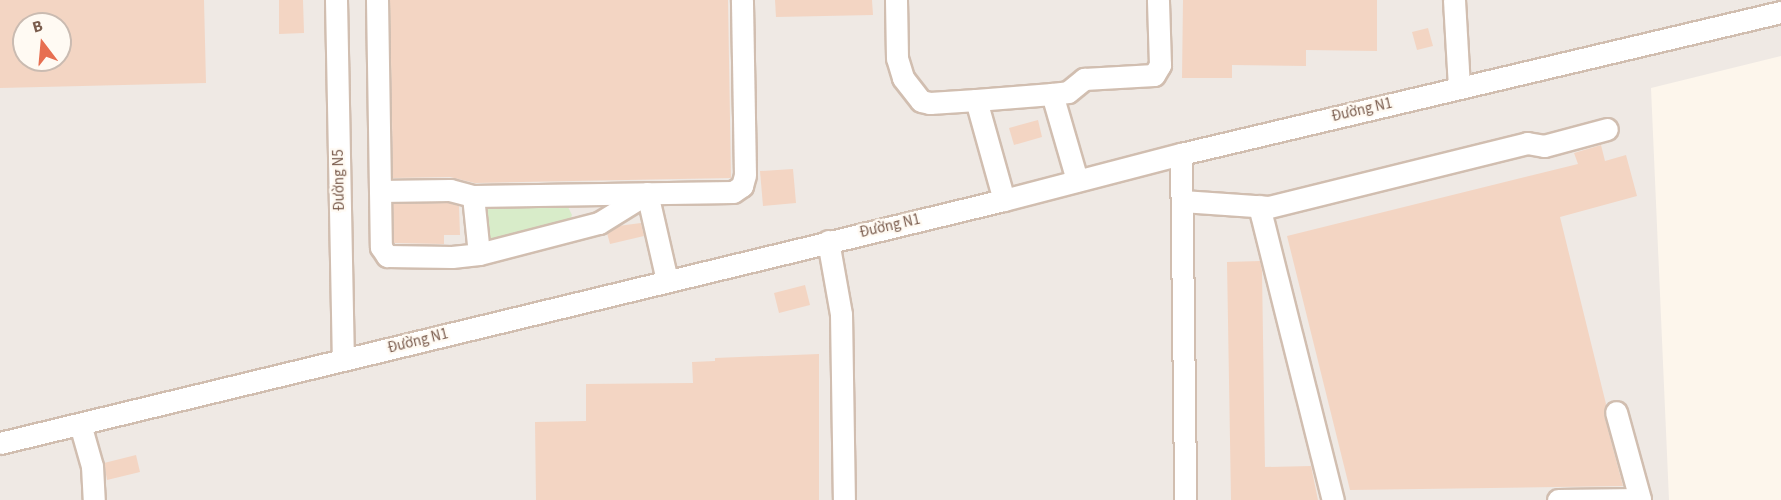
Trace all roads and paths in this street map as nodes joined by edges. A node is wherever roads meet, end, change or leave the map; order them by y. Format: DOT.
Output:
graph roads {
  1 [pos="336,0"];
  2 [pos="377,0"];
  3 [pos="742,0"];
  4 [pos="896,0"];
  5 [pos="1158,0"];
  6 [pos="1454,0"];
  7 [pos="1781,12"];
  8 [pos="1459,87"];
  9 [pos="1052,94"];
  10 [pos="976,100"];
  11 [pos="1607,129"];
  12 [pos="1181,153"];
  13 [pos="1077,180"];
  14 [pos="380,191"];
  15 [pos="647,193"];
  16 [pos="473,196"];
  17 [pos="1004,200"];
  18 [pos="1182,201"];
  19 [pos="1259,206"];
  20 [pos="828,241"];
  21 [pos="479,254"];
  22 [pos="668,280"];
  23 [pos="343,359"];
  24 [pos="1616,412"];
  25 [pos="80,424"];
  26 [pos="0,443"];
  27 [pos="94,500"];
  28 [pos="844,500"];
  29 [pos="1185,500"];
  30 [pos="1333,500"];
  31 [pos="1558,500"];
  1 -- 23 [label="street, Đường N5"];
  2 -- 14 [label="street"];
  3 -- 15 [label="street"];
  4 -- 10 [label="street"];
  5 -- 9 [label="street"];
  6 -- 8 [label="street"];
  7 -- 8 [label="street, Đường N1"];
  8 -- 12 [label="street, Đường N1"];
  9 -- 10 [label="street"];
  9 -- 13 [label="street"];
  10 -- 17 [label="street"];
  11 -- 19 [label="street"];
  12 -- 13 [label="street, Đường N1"];
  12 -- 18 [label="street"];
  13 -- 17 [label="street, Đường N1"];
  14 -- 16 [label="street"];
  14 -- 21 [label="street"];
  15 -- 16 [label="street"];
  15 -- 21 [label="street"];
  15 -- 22 [label="street"];
  16 -- 21 [label="street"];
  17 -- 20 [label="street, Đường N1"];
  18 -- 19 [label="street"];
  18 -- 29 [label="street"];
  19 -- 30 [label="street"];
  20 -- 22 [label="street, Đường N1"];
  20 -- 28 [label="street"];
  22 -- 23 [label="street, Đường N1"];
  23 -- 25 [label="street, Đường N1"];
  24 -- 31 [label="street"];
  25 -- 26 [label="street, Đường N1"];
  25 -- 27 [label="street"];
}
